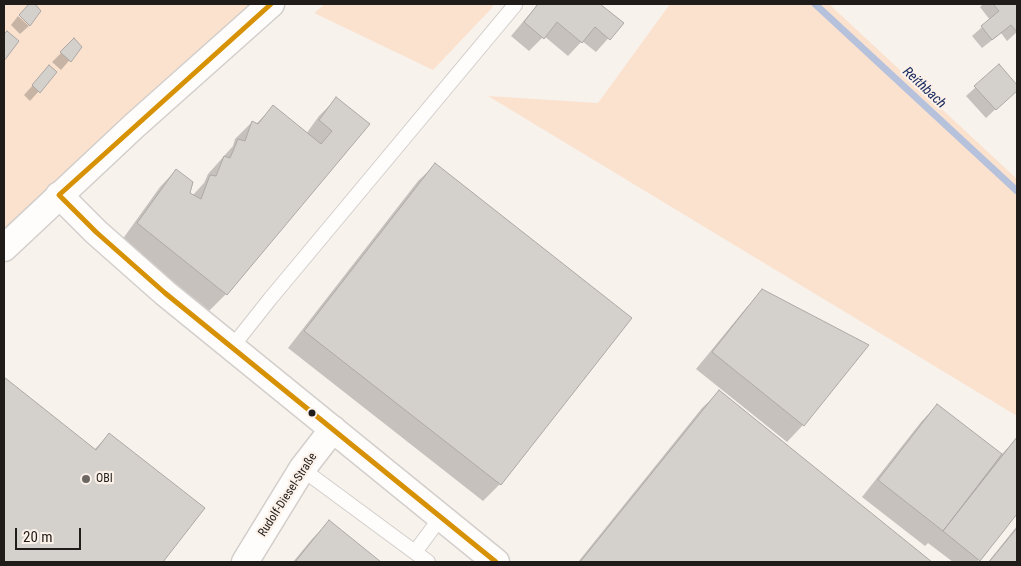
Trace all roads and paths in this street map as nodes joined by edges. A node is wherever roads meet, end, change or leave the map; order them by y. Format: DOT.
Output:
graph roads {
  1 [pos="271,4"];
  2 [pos="516,4"];
  3 [pos="59,195"];
  4 [pos="4,248"];
  5 [pos="232,347"];
  6 [pos="333,428"];
  7 [pos="302,469"];
  8 [pos="440,517"];
  9 [pos="415,552"];
  10 [pos="245,562"];
  11 [pos="428,562"];
  12 [pos="496,562"];
  1 -- 3 [label="street"];
  2 -- 5 [label="lane"];
  3 -- 4 [label="street"];
  3 -- 5 [label="street"];
  5 -- 6 [label="street"];
  6 -- 7 [label="street, Rudolf-Diesel-Straße"];
  6 -- 8 [label="street"];
  7 -- 9 [label="lane"];
  7 -- 10 [label="street, Rudolf-Diesel-Straße"];
  8 -- 9 [label="lane"];
  8 -- 12 [label="street"];
  9 -- 11 [label="lane"];
}
